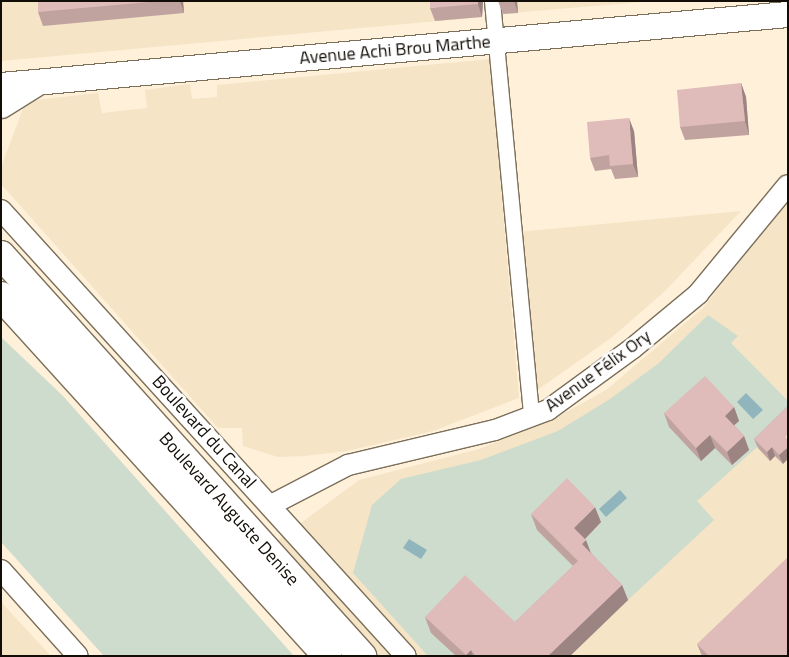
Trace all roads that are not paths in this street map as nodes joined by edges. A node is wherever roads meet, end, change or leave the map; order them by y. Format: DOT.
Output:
graph roads {
  1 [pos="492,1"];
  2 [pos="788,14"];
  3 [pos="495,40"];
  4 [pos="42,81"];
  5 [pos="1,85"];
  6 [pos="1,105"];
  7 [pos="788,185"];
  8 [pos="1,210"];
  9 [pos="1,255"];
  10 [pos="1,296"];
  11 [pos="530,417"];
  12 [pos="271,506"];
  13 [pos="1,570"];
  14 [pos="78,656"];
  15 [pos="327,656"];
  16 [pos="362,656"];
  17 [pos="406,656"];
  1 -- 3 [label="street"];
  2 -- 3 [label="street, Avenue Achi Brou Marthe"];
  3 -- 4 [label="street, Avenue Achi Brou Marthe"];
  3 -- 11 [label="street"];
  4 -- 5 [label="street, Avenue Achi Brou Marthe"];
  4 -- 6 [label="street"];
  7 -- 11 [label="street, Avenue Félix Ory"];
  8 -- 12 [label="street, Boulevard du Canal"];
  9 -- 16 [label="main road, Boulevard Auguste Denise"];
  10 -- 15 [label="main road"];
  11 -- 12 [label="street, Avenue Félix Ory"];
  12 -- 17 [label="street, Boulevard du Canal"];
  13 -- 14 [label="street"];
}
